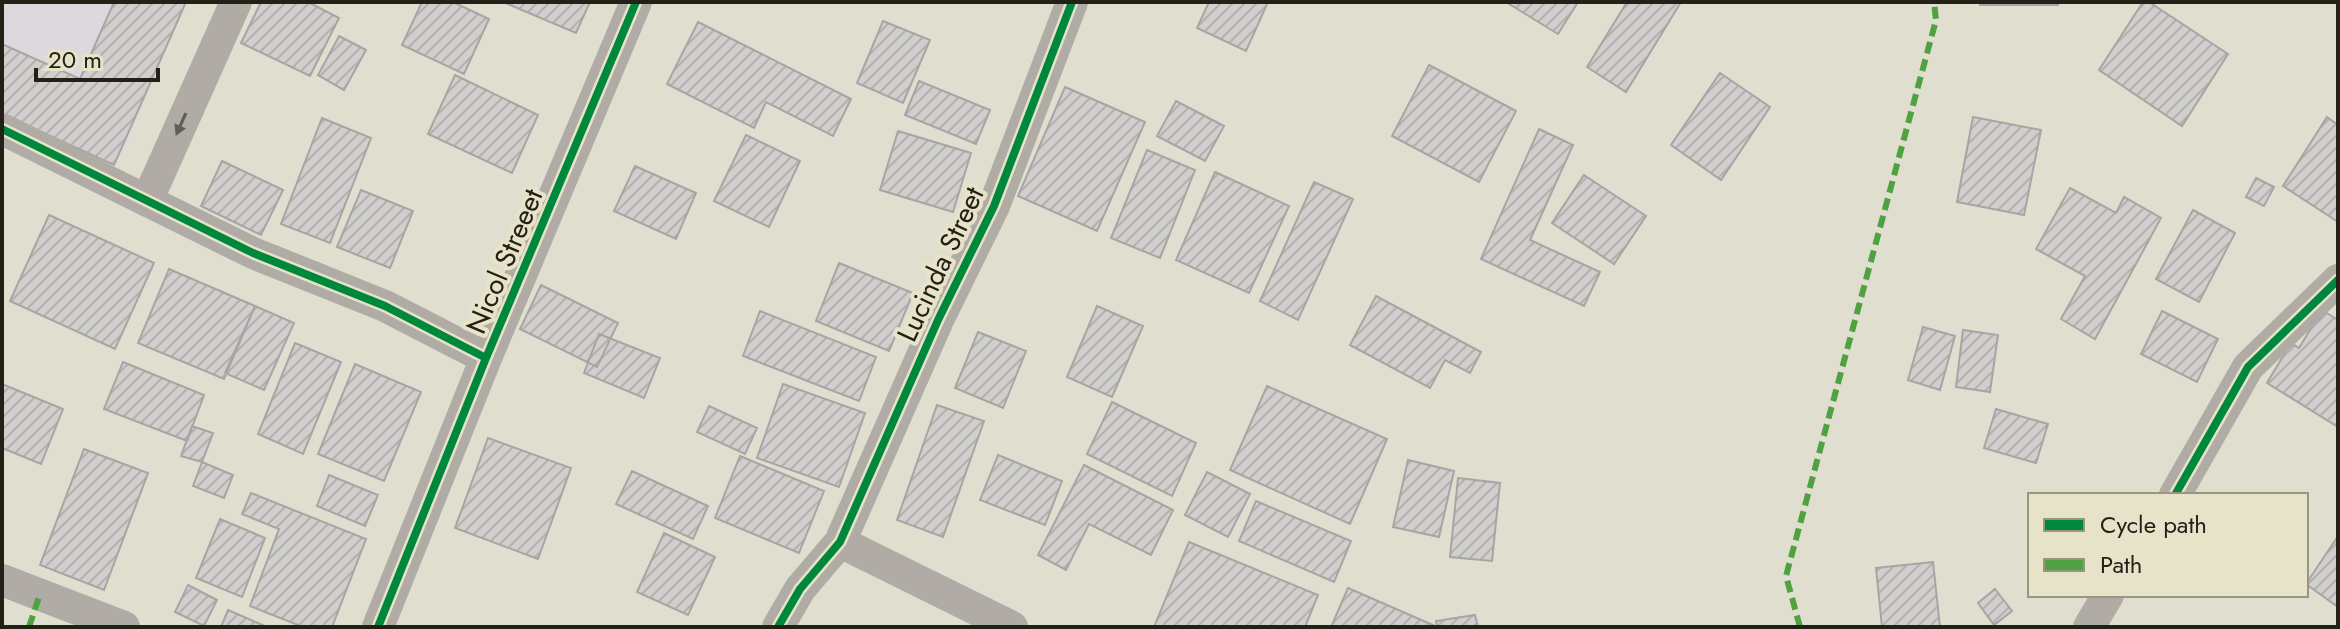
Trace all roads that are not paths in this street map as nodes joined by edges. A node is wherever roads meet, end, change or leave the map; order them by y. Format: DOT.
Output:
graph roads {
  1 [pos="236,2"];
  2 [pos="636,2"];
  3 [pos="1072,2"];
  4 [pos="2,129"];
  5 [pos="147,201"];
  6 [pos="2338,280"];
  7 [pos="486,358"];
  8 [pos="2176,493"];
  9 [pos="840,542"];
  10 [pos="2,580"];
  11 [pos="2107,597"];
  12 [pos="124,627"];
  13 [pos="378,627"];
  14 [pos="778,627"];
  15 [pos="1012,627"];
  16 [pos="2089,627"];
  1 -- 5 [label="street, one-way"];
  2 -- 7 [label="street, Nicol Streeet"];
  3 -- 9 [label="street, Lucinda Street"];
  4 -- 5 [label="street"];
  5 -- 7 [label="street"];
  6 -- 8 [label="street"];
  7 -- 13 [label="street, Nicol Streeet"];
  9 -- 14 [label="street, Lucinda Street"];
  9 -- 15 [label="street"];
  10 -- 12 [label="street"];
  11 -- 16 [label="street"];
}
